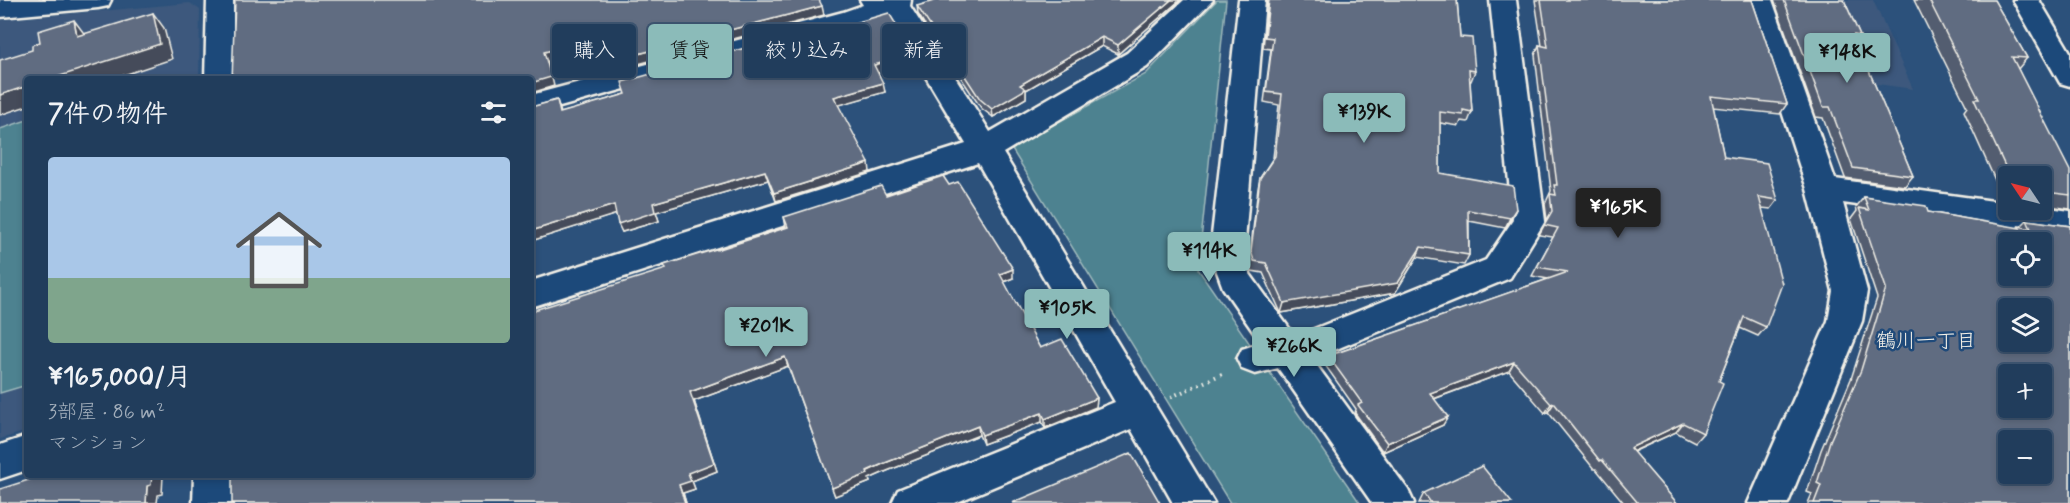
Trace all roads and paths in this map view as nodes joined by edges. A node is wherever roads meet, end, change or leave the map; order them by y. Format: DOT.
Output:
graph roads {
  1 [pos="98,0"];
  2 [pos="220,0"];
  3 [pos="1200,0"];
  4 [pos="1252,0"];
  5 [pos="1503,0"];
  6 [pos="1759,0"];
  7 [pos="2026,0"];
  8 [pos="889,2"];
  9 [pos="0,8"];
  10 [pos="219,76"];
  11 [pos="2070,76"];
  12 [pos="534,104"];
  13 [pos="985,149"];
  14 [pos="1823,189"];
  15 [pos="2070,223"];
  16 [pos="534,293"];
  17 [pos="1271,355"];
  18 [pos="1139,409"];
  19 [pos="24,454"];
  20 [pos="0,462"];
  21 [pos="213,478"];
  22 [pos="213,503"];
  23 [pos="912,503"];
  24 [pos="1194,503"];
  25 [pos="1394,503"];
  26 [pos="1768,503"];
  1 -- 9 [label="street"];
  2 -- 10 [label="street"];
  3 -- 13 [label="street"];
  4 -- 17 [label="street"];
  5 -- 17 [label="street"];
  6 -- 14 [label="street"];
  7 -- 11 [label="street"];
  8 -- 12 [label="street"];
  8 -- 13 [label="street"];
  13 -- 16 [label="street"];
  13 -- 18 [label="street"];
  14 -- 15 [label="street"];
  14 -- 26 [label="street"];
  17 -- 18 [label="path"];
  17 -- 25 [label="street"];
  18 -- 23 [label="street"];
  18 -- 24 [label="street"];
  19 -- 20 [label="street"];
  21 -- 22 [label="street"];
}
